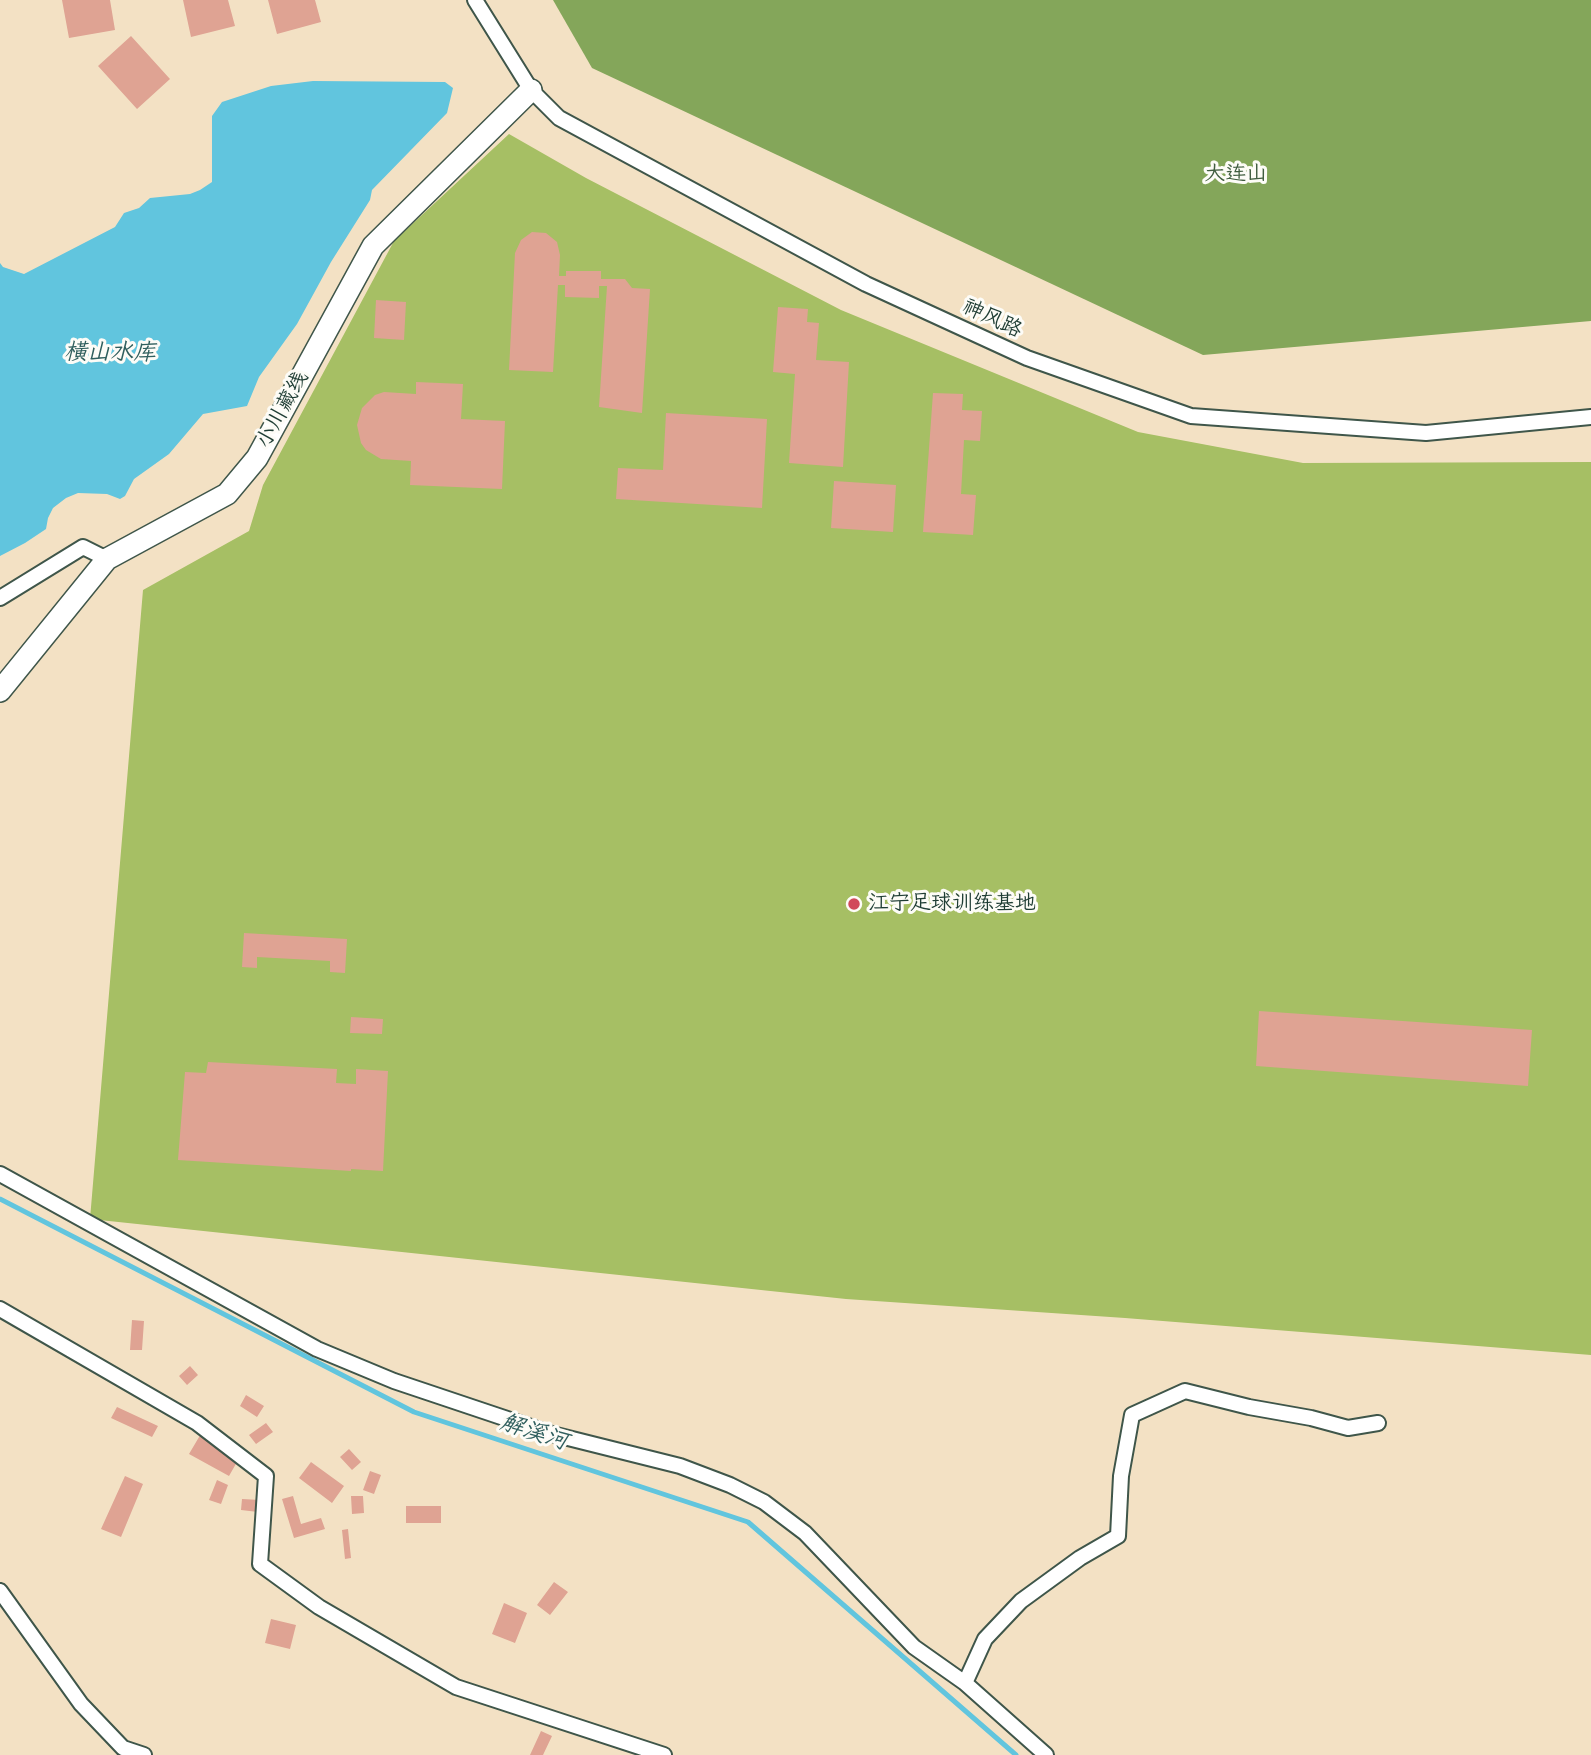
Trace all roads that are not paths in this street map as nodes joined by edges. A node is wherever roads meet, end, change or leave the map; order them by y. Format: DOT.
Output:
graph roads {
  1 [pos="475,0"];
  2 [pos="531,90"];
  3 [pos="1591,417"];
  4 [pos="107,559"];
  5 [pos="0,598"];
  6 [pos="0,691"];
  7 [pos="0,1174"];
  8 [pos="0,1309"];
  9 [pos="1378,1423"];
  10 [pos="0,1591"];
  11 [pos="965,1683"];
  12 [pos="144,1755"];
  13 [pos="664,1755"];
  14 [pos="1046,1755"];
  1 -- 2 [label="street, 神风路"];
  2 -- 3 [label="street, 神风路"];
  2 -- 4 [label="street, 小川藏线"];
  4 -- 5 [label="street"];
  4 -- 6 [label="street, 小川藏线"];
  7 -- 11 [label="street"];
  8 -- 13 [label="street"];
  9 -- 11 [label="street"];
  10 -- 12 [label="street"];
  11 -- 14 [label="street"];
}
